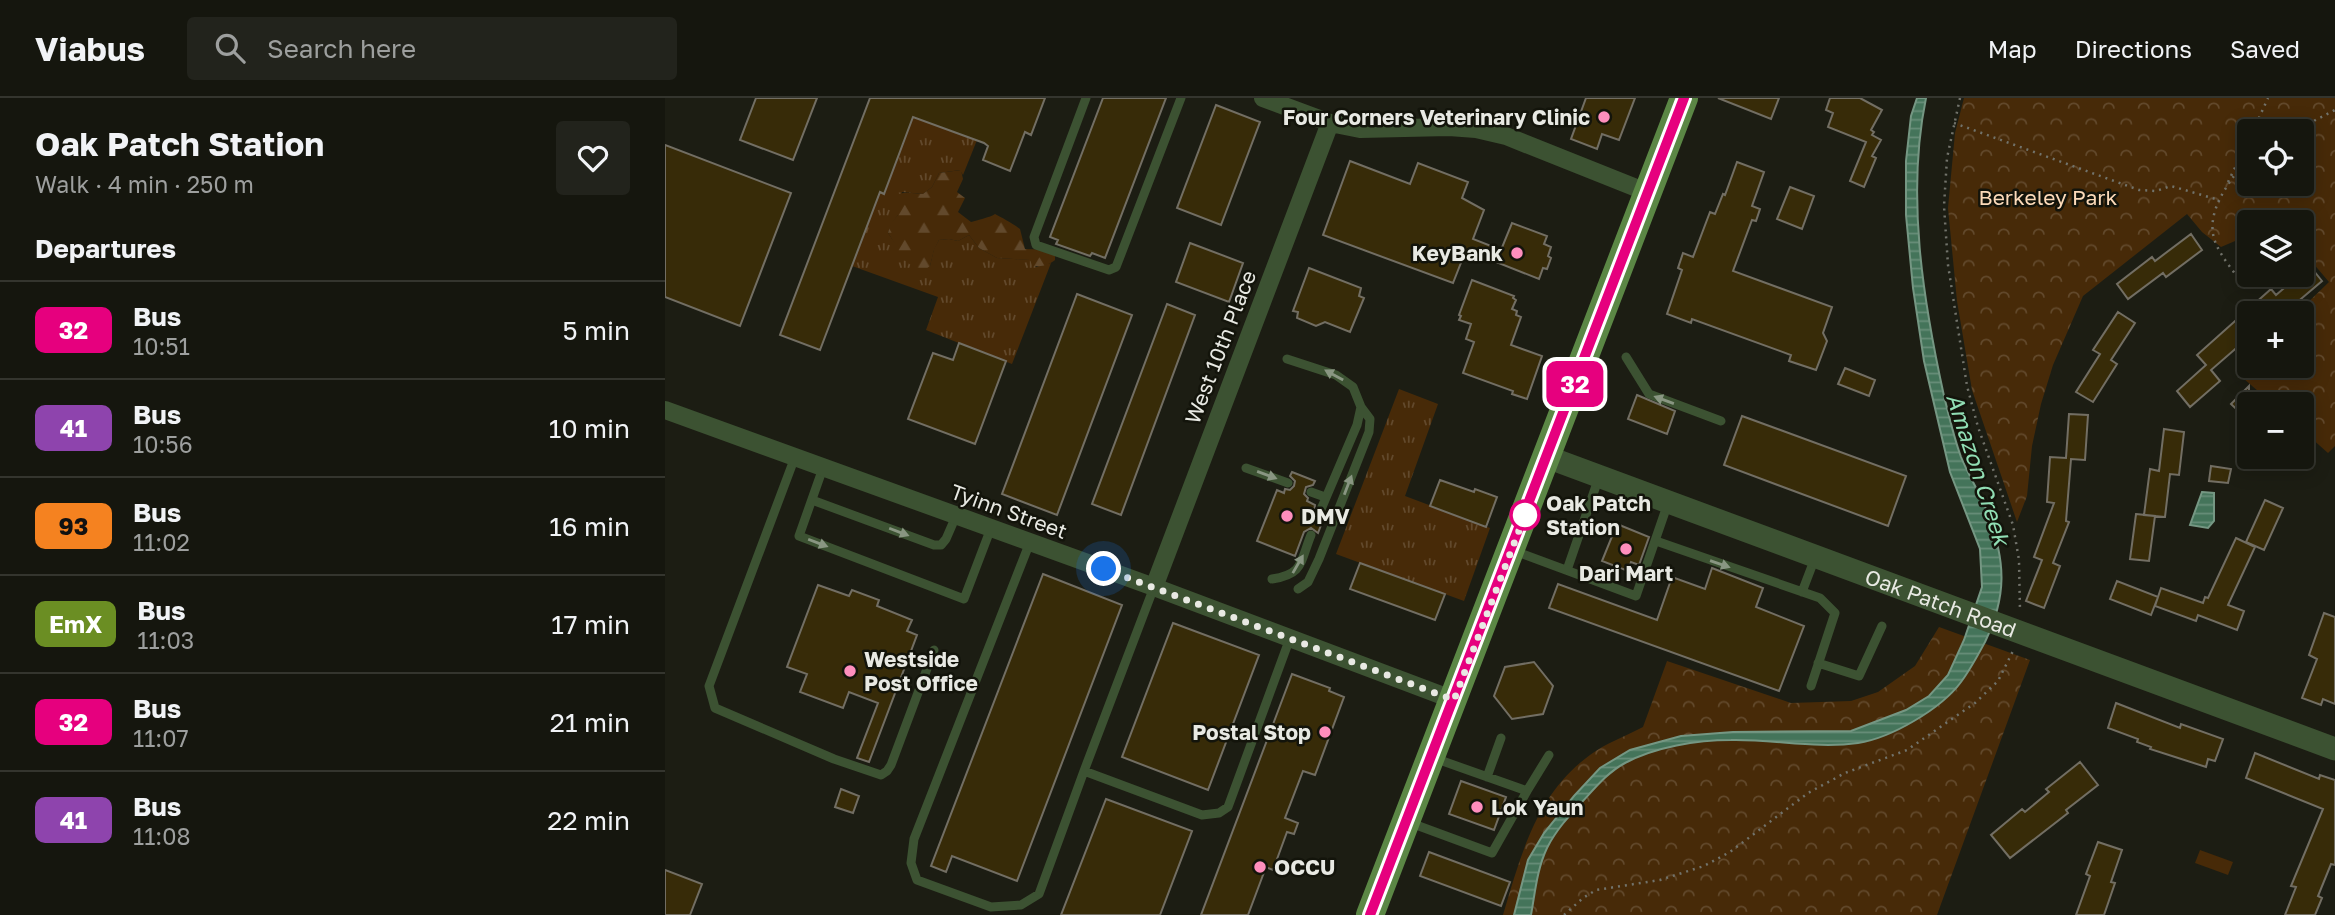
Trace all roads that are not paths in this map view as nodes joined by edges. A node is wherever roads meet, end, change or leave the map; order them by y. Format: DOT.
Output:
graph roads {
  1 [pos="1086,98"];
  2 [pos="1181,98"];
  3 [pos="1263,98"];
  4 [pos="1684,98"];
  5 [pos="1330,123"];
  6 [pos="1649,193"];
  7 [pos="1626,357"];
  8 [pos="1287,359"];
  9 [pos="1361,407"];
  10 [pos="665,410"];
  11 [pos="1721,421"];
  12 [pos="795,457"];
  13 [pos="1547,457"];
  14 [pos="823,468"];
  15 [pos="1246,468"];
  16 [pos="1599,477"];
  17 [pos="1288,483"];
  18 [pos="1311,492"];
  19 [pos="1325,497"];
  20 [pos="812,500"];
  21 [pos="1668,503"];
  22 [pos="1319,514"];
  23 [pos="956,516"];
  24 [pos="991,528"];
  25 [pos="1311,535"];
  26 [pos="1655,541"];
  27 [pos="1031,542"];
  28 [pos="1511,549"];
  29 [pos="1815,557"];
  30 [pos="1567,570"];
  31 [pos="1272,579"];
  32 [pos="1154,587"];
  33 [pos="1298,589"];
  34 [pos="1802,592"];
  35 [pos="1882,626"];
  36 [pos="1290,638"];
  37 [pos="934,650"];
  38 [pos="1818,663"];
  39 [pos="1811,686"];
  40 [pos="1454,700"];
  41 [pos="1501,738"];
  42 [pos="2335,749"];
  43 [pos="1549,755"];
  44 [pos="1431,757"];
  45 [pos="1084,771"];
  46 [pos="1487,777"];
  47 [pos="1527,791"];
  48 [pos="1406,822"];
  49 [pos="1370,915"];
  1 -- 2 [label="lane"];
  3 -- 5 [label="street"];
  4 -- 6 [label="main road"];
  5 -- 6 [label="street"];
  5 -- 32 [label="street, West 10th Place"];
  6 -- 13 [label="main road"];
  11 -- 7 [label="lane, one-way"];
  9 -- 8 [label="lane, one-way"];
  9 -- 19 [label="lane"];
  33 -- 9 [label="lane, one-way"];
  10 -- 12 [label="street, Tyinn Street"];
  12 -- 14 [label="street, Tyinn Street"];
  12 -- 37 [label="lane"];
  13 -- 16 [label="street, Oak Patch Road"];
  13 -- 28 [label="main road"];
  14 -- 20 [label="lane"];
  14 -- 23 [label="street, Tyinn Street"];
  15 -- 17 [label="lane, one-way"];
  16 -- 21 [label="street, Oak Patch Road"];
  16 -- 30 [label="lane"];
  18 -- 19 [label="lane"];
  19 -- 22 [label="lane"];
  20 -- 23 [label="lane, one-way"];
  20 -- 24 [label="lane, one-way"];
  21 -- 26 [label="lane"];
  21 -- 29 [label="street, Oak Patch Road"];
  23 -- 24 [label="street, Tyinn Street"];
  24 -- 27 [label="street, Tyinn Street"];
  31 -- 25 [label="lane, one-way"];
  26 -- 30 [label="lane"];
  26 -- 34 [label="lane, one-way"];
  27 -- 32 [label="street, Tyinn Street"];
  27 -- 45 [label="lane"];
  28 -- 30 [label="lane"];
  28 -- 40 [label="main road"];
  29 -- 34 [label="lane"];
  29 -- 42 [label="street, Oak Patch Road"];
  32 -- 36 [label="street, Tyinn Street"];
  32 -- 45 [label="lane"];
  34 -- 38 [label="lane"];
  35 -- 38 [label="lane"];
  36 -- 40 [label="street, Tyinn Street"];
  36 -- 45 [label="lane"];
  38 -- 39 [label="lane"];
  40 -- 44 [label="main road"];
  41 -- 46 [label="lane"];
  43 -- 47 [label="lane"];
  44 -- 46 [label="lane"];
  44 -- 48 [label="main road"];
  46 -- 47 [label="lane"];
  47 -- 48 [label="lane"];
  48 -- 49 [label="main road"];
}
